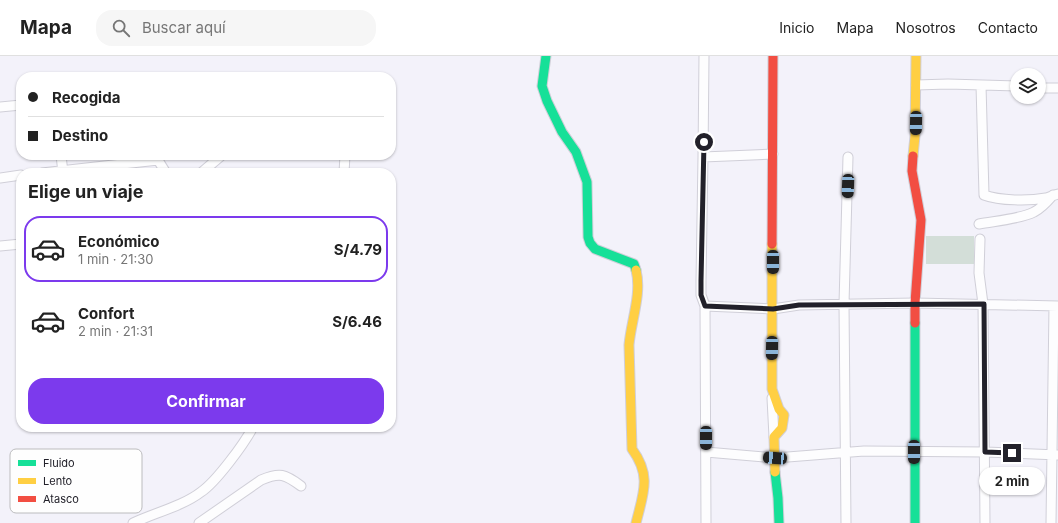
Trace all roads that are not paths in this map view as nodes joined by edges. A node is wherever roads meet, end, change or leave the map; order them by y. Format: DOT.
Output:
graph roads {
  1 [pos="546,56"];
  2 [pos="704,56"];
  3 [pos="773,56"];
  4 [pos="916,56"];
  5 [pos="916,85"];
  6 [pos="981,85"];
  7 [pos="1010,86"];
  8 [pos="1046,88"];
  9 [pos="1058,88"];
  10 [pos="16,105"];
  11 [pos="0,107"];
  12 [pos="773,154"];
  13 [pos="704,157"];
  14 [pos="848,157"];
  15 [pos="144,160"];
  16 [pos="216,160"];
  17 [pos="90,168"];
  18 [pos="206,168"];
  19 [pos="16,176"];
  20 [pos="0,178"];
  21 [pos="1055,195"];
  22 [pos="979,224"];
  23 [pos="980,239"];
  24 [pos="16,244"];
  25 [pos="0,246"];
  26 [pos="915,303"];
  27 [pos="844,304"];
  28 [pos="984,304"];
  29 [pos="705,306"];
  30 [pos="1056,306"];
  31 [pos="773,309"];
  32 [pos="250,432"];
  33 [pos="706,452"];
  34 [pos="914,452"];
  35 [pos="985,452"];
  36 [pos="846,453"];
  37 [pos="1055,455"];
  38 [pos="775,458"];
  39 [pos="301,486"];
  40 [pos="133,523"];
  41 [pos="199,523"];
  42 [pos="636,523"];
  43 [pos="706,523"];
  44 [pos="779,523"];
  45 [pos="846,523"];
  46 [pos="915,523"];
  47 [pos="985,523"];
  48 [pos="1051,523"];
  1 -- 42 [label="street"];
  2 -- 13 [label="street"];
  3 -- 12 [label="street"];
  4 -- 5 [label="street"];
  5 -- 6 [label="street"];
  5 -- 26 [label="street"];
  6 -- 7 [label="street"];
  6 -- 21 [label="street"];
  8 -- 9 [label="street"];
  10 -- 11 [label="street"];
  12 -- 13 [label="street"];
  12 -- 31 [label="street"];
  13 -- 29 [label="street"];
  14 -- 27 [label="street"];
  15 -- 17 [label="street"];
  16 -- 18 [label="street"];
  19 -- 20 [label="street"];
  21 -- 22 [label="street"];
  23 -- 28 [label="street"];
  24 -- 25 [label="street"];
  26 -- 27 [label="street"];
  26 -- 28 [label="street"];
  26 -- 34 [label="street"];
  27 -- 31 [label="street"];
  27 -- 36 [label="street"];
  28 -- 30 [label="street"];
  28 -- 35 [label="street"];
  29 -- 31 [label="street"];
  29 -- 33 [label="street"];
  30 -- 37 [label="street"];
  31 -- 38 [label="street"];
  32 -- 40 [label="street"];
  33 -- 38 [label="street"];
  33 -- 43 [label="street"];
  34 -- 35 [label="street"];
  34 -- 36 [label="street"];
  34 -- 46 [label="street"];
  35 -- 37 [label="street"];
  35 -- 47 [label="street"];
  36 -- 38 [label="street"];
  36 -- 45 [label="street"];
  37 -- 48 [label="street"];
  38 -- 44 [label="street"];
  39 -- 41 [label="street"];
}
